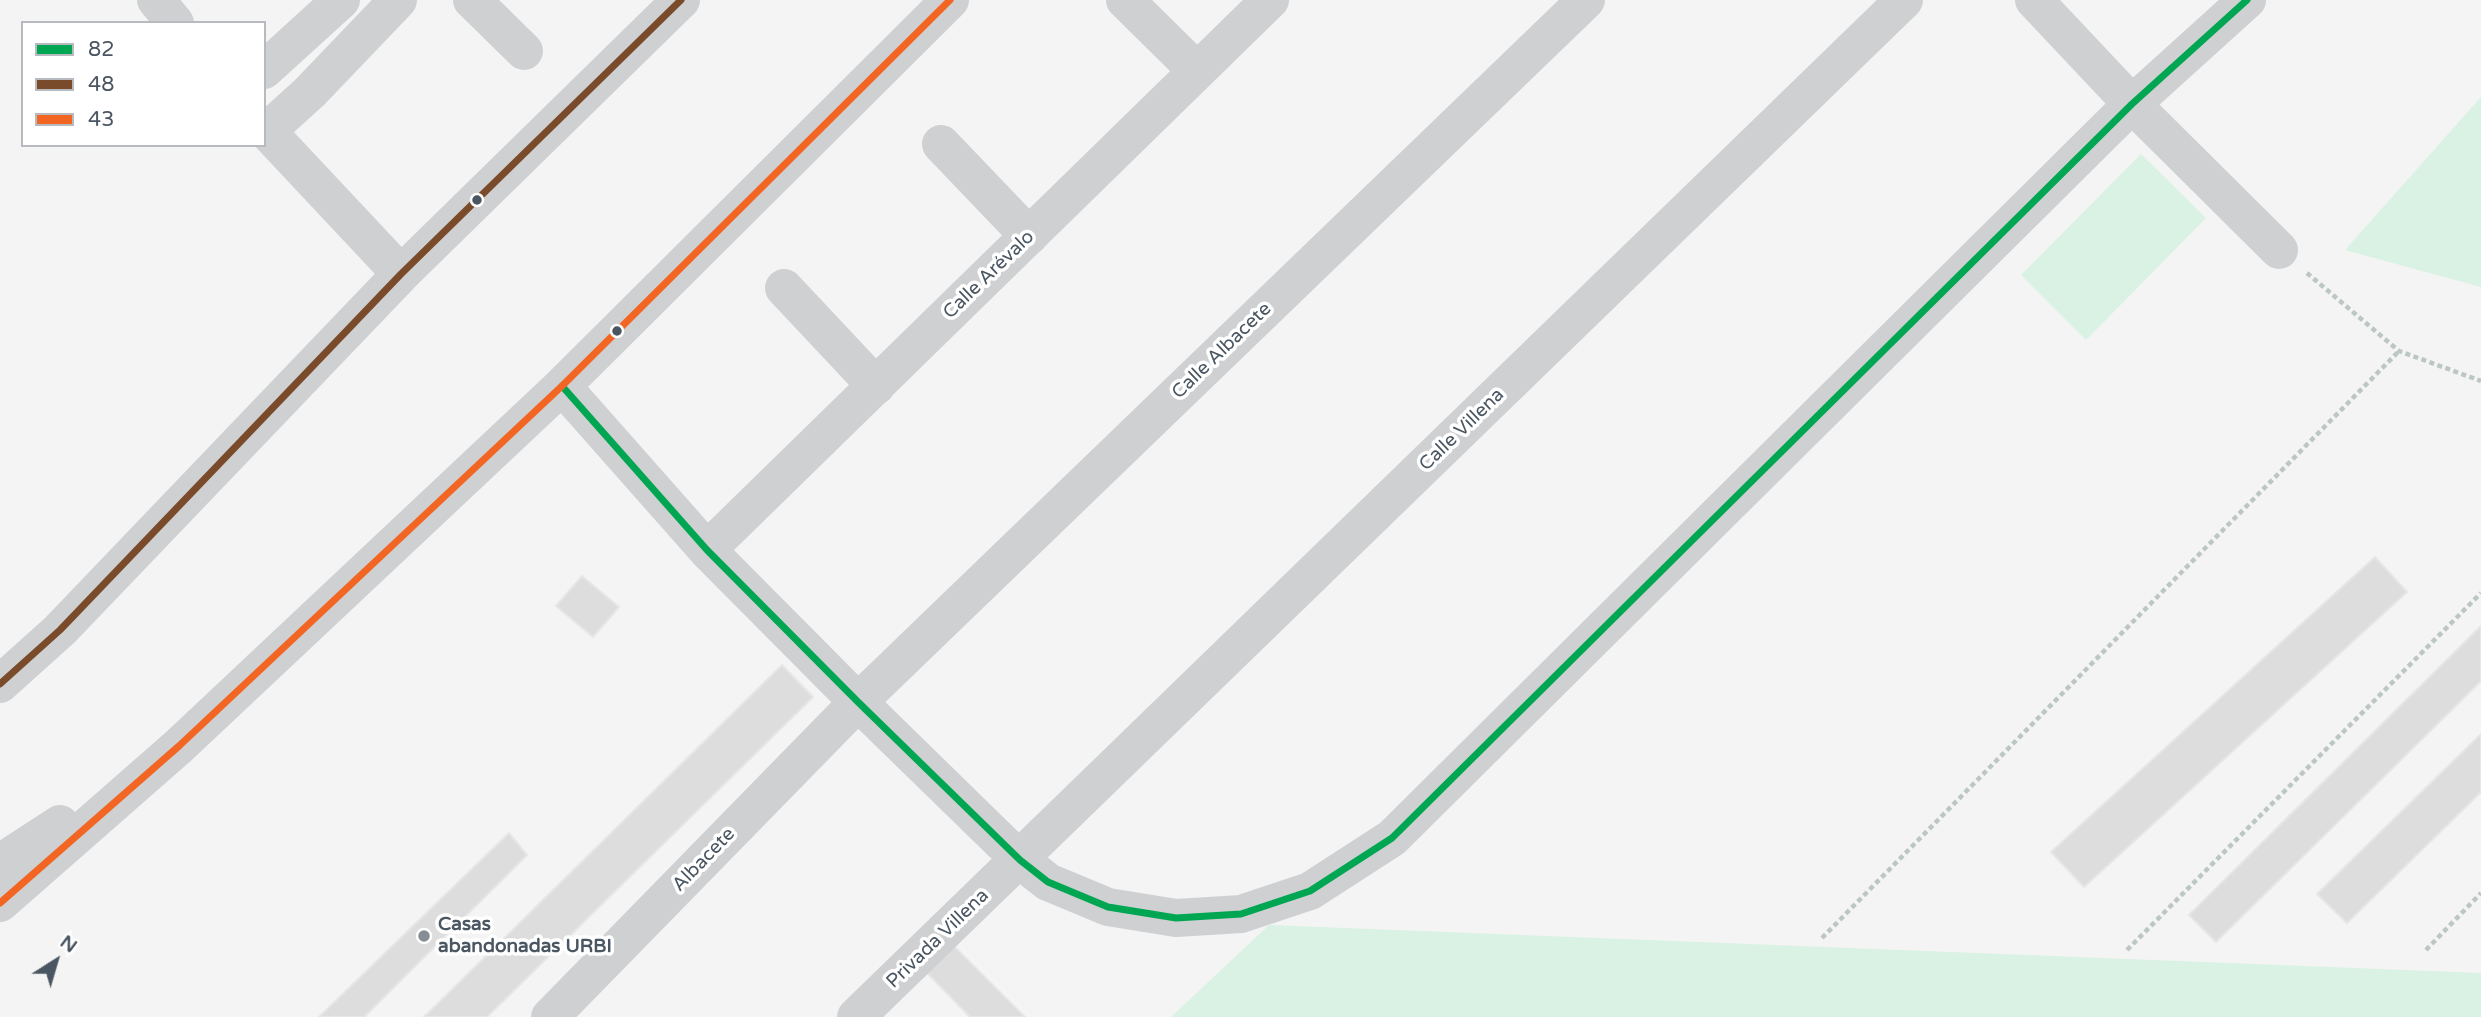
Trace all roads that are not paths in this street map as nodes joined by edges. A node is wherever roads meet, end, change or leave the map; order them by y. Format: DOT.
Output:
graph roads {
  1 [pos="156,0"];
  2 [pos="341,0"];
  3 [pos="398,0"];
  4 [pos="471,0"];
  5 [pos="681,0"];
  6 [pos="950,0"];
  7 [pos="1125,0"];
  8 [pos="1270,0"];
  9 [pos="1586,0"];
  10 [pos="1904,0"];
  11 [pos="2035,0"];
  12 [pos="2247,0"];
  13 [pos="173,21"];
  14 [pos="524,51"];
  15 [pos="266,68"];
  16 [pos="1197,71"];
  17 [pos="2132,104"];
  18 [pos="266,130"];
  19 [pos="942,144"];
  20 [pos="1029,236"];
  21 [pos="2279,250"];
  22 [pos="401,275"];
  23 [pos="784,288"];
  24 [pos="562,386"];
  25 [pos="876,386"];
  26 [pos="708,550"];
  27 [pos="60,630"];
  28 [pos="0,684"];
  29 [pos="0,694"];
  30 [pos="858,702"];
  31 [pos="179,746"];
  32 [pos="1020,860"];
  33 [pos="0,863"];
  34 [pos="0,903"];
  35 [pos="550,1017"];
  36 [pos="856,1017"];
  1 -- 13 [label="street"];
  2 -- 15 [label="street"];
  3 -- 18 [label="street"];
  4 -- 14 [label="street"];
  5 -- 22 [label="street"];
  6 -- 24 [label="street"];
  7 -- 16 [label="street"];
  8 -- 16 [label="street, Calle Arévalo"];
  9 -- 30 [label="street, Calle Albacete"];
  10 -- 32 [label="street, Calle Villena"];
  11 -- 17 [label="street"];
  12 -- 17 [label="street"];
  16 -- 20 [label="street, Calle Arévalo"];
  17 -- 21 [label="street"];
  17 -- 32 [label="street"];
  18 -- 22 [label="street"];
  19 -- 20 [label="street"];
  20 -- 25 [label="street, Calle Arévalo"];
  22 -- 27 [label="street"];
  23 -- 25 [label="street"];
  24 -- 26 [label="street"];
  24 -- 31 [label="street"];
  25 -- 26 [label="street, Calle Arévalo"];
  26 -- 30 [label="street"];
  27 -- 28 [label="street"];
  27 -- 29 [label="street"];
  30 -- 32 [label="street"];
  30 -- 35 [label="street, Albacete"];
  31 -- 33 [label="street"];
  31 -- 34 [label="street"];
  32 -- 36 [label="street, Privada Villena"];
}
